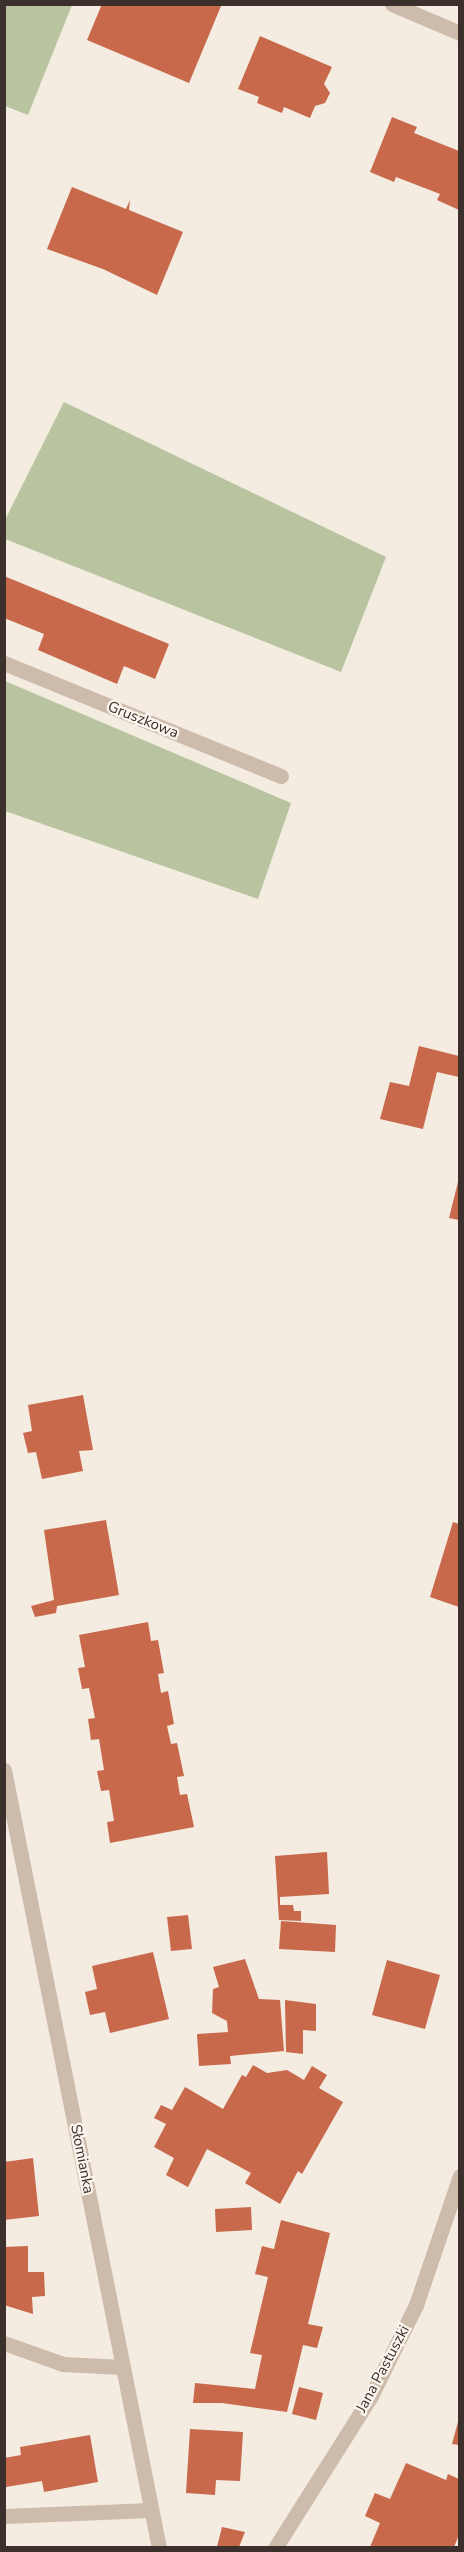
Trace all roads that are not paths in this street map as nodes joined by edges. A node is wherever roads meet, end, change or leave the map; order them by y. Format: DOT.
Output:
graph roads {
  1 [pos="392,4"];
  2 [pos="459,33"];
  3 [pos="4,663"];
  4 [pos="281,776"];
  5 [pos="4,1770"];
  6 [pos="459,2176"];
  7 [pos="4,2343"];
  8 [pos="123,2367"];
  9 [pos="150,2510"];
  10 [pos="4,2516"];
  11 [pos="159,2547"];
  12 [pos="275,2547"];
  1 -- 2 [label="street"];
  3 -- 4 [label="street, Gruszkowa"];
  5 -- 8 [label="street, Słomianka"];
  6 -- 12 [label="street, Jana Pastuszki"];
  7 -- 8 [label="street"];
  8 -- 9 [label="street, Słomianka"];
  9 -- 10 [label="street"];
  9 -- 11 [label="street, Słomianka"];
}
